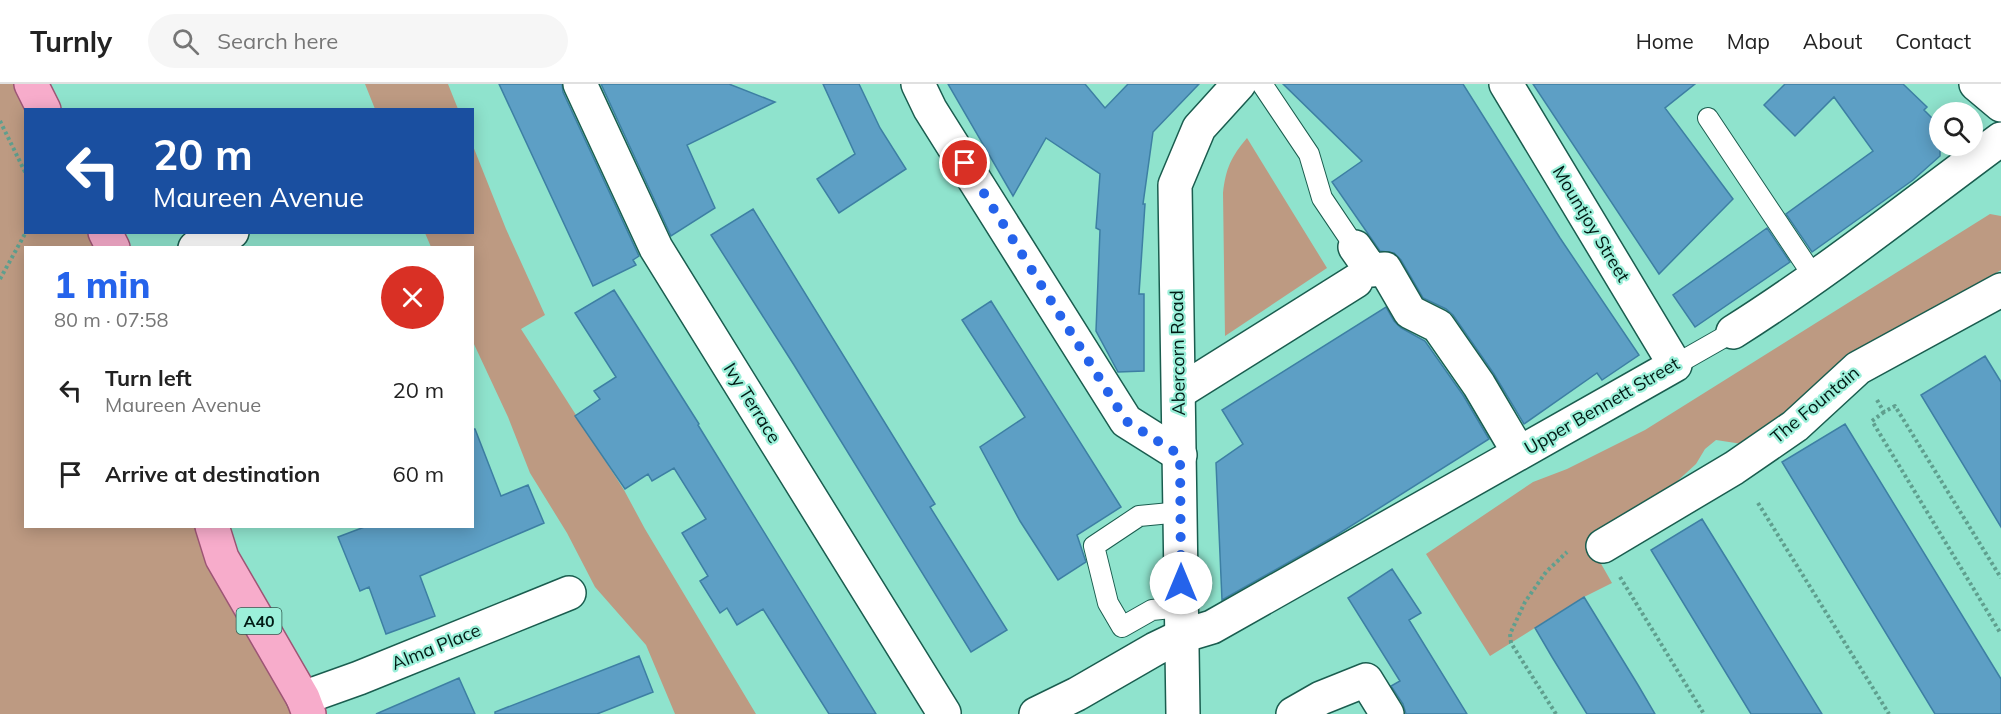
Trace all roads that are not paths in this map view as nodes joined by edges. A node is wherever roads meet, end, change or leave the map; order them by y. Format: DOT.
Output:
graph roads {
  1 [pos="32,84"];
  2 [pos="580,84"];
  3 [pos="918,84"];
  4 [pos="1239,84"];
  5 [pos="1262,84"];
  6 [pos="1506,84"];
  7 [pos="43,108"];
  8 [pos="1708,118"];
  9 [pos="2001,139"];
  10 [pos="226,234"];
  11 [pos="200,246"];
  12 [pos="1354,247"];
  13 [pos="1370,275"];
  14 [pos="1814,277"];
  15 [pos="2001,290"];
  16 [pos="1732,332"];
  17 [pos="1676,364"];
  18 [pos="1179,392"];
  19 [pos="1520,453"];
  20 [pos="1180,455"];
  21 [pos="1181,512"];
  22 [pos="213,528"];
  23 [pos="1603,546"];
  24 [pos="569,593"];
  25 [pos="1181,621"];
  26 [pos="306,706"];
  27 [pos="944,712"];
  28 [pos="1036,714"];
  29 [pos="1183,714"];
  30 [pos="1293,714"];
  31 [pos="1387,714"];
  1 -- 7 [label="main road"];
  2 -- 27 [label="street, Ivy Terrace"];
  3 -- 20 [label="street"];
  4 -- 18 [label="street, Abercorn Road"];
  5 -- 12 [label="lane"];
  6 -- 17 [label="street, Mountjoy Street"];
  8 -- 14 [label="lane"];
  9 -- 14 [label="street, Upper Bennett Street"];
  10 -- 11 [label="street"];
  12 -- 13 [label="street"];
  13 -- 18 [label="street"];
  13 -- 19 [label="street"];
  14 -- 16 [label="street, Upper Bennett Street"];
  15 -- 23 [label="street, The Fountain"];
  16 -- 17 [label="lane, Upper Bennett Street"];
  17 -- 19 [label="street, Upper Bennett Street"];
  18 -- 20 [label="street, Abercorn Road"];
  19 -- 25 [label="street, Upper Bennett Street"];
  20 -- 21 [label="street, Abercorn Road"];
  21 -- 25 [label="street, Abercorn Road"];
  21 -- 25 [label="lane"];
  22 -- 26 [label="main road, A40"];
  24 -- 26 [label="street, Alma Place"];
  25 -- 28 [label="street, Upper Bennett Street"];
  25 -- 29 [label="street, Abercorn Road"];
  30 -- 31 [label="street"];
}
